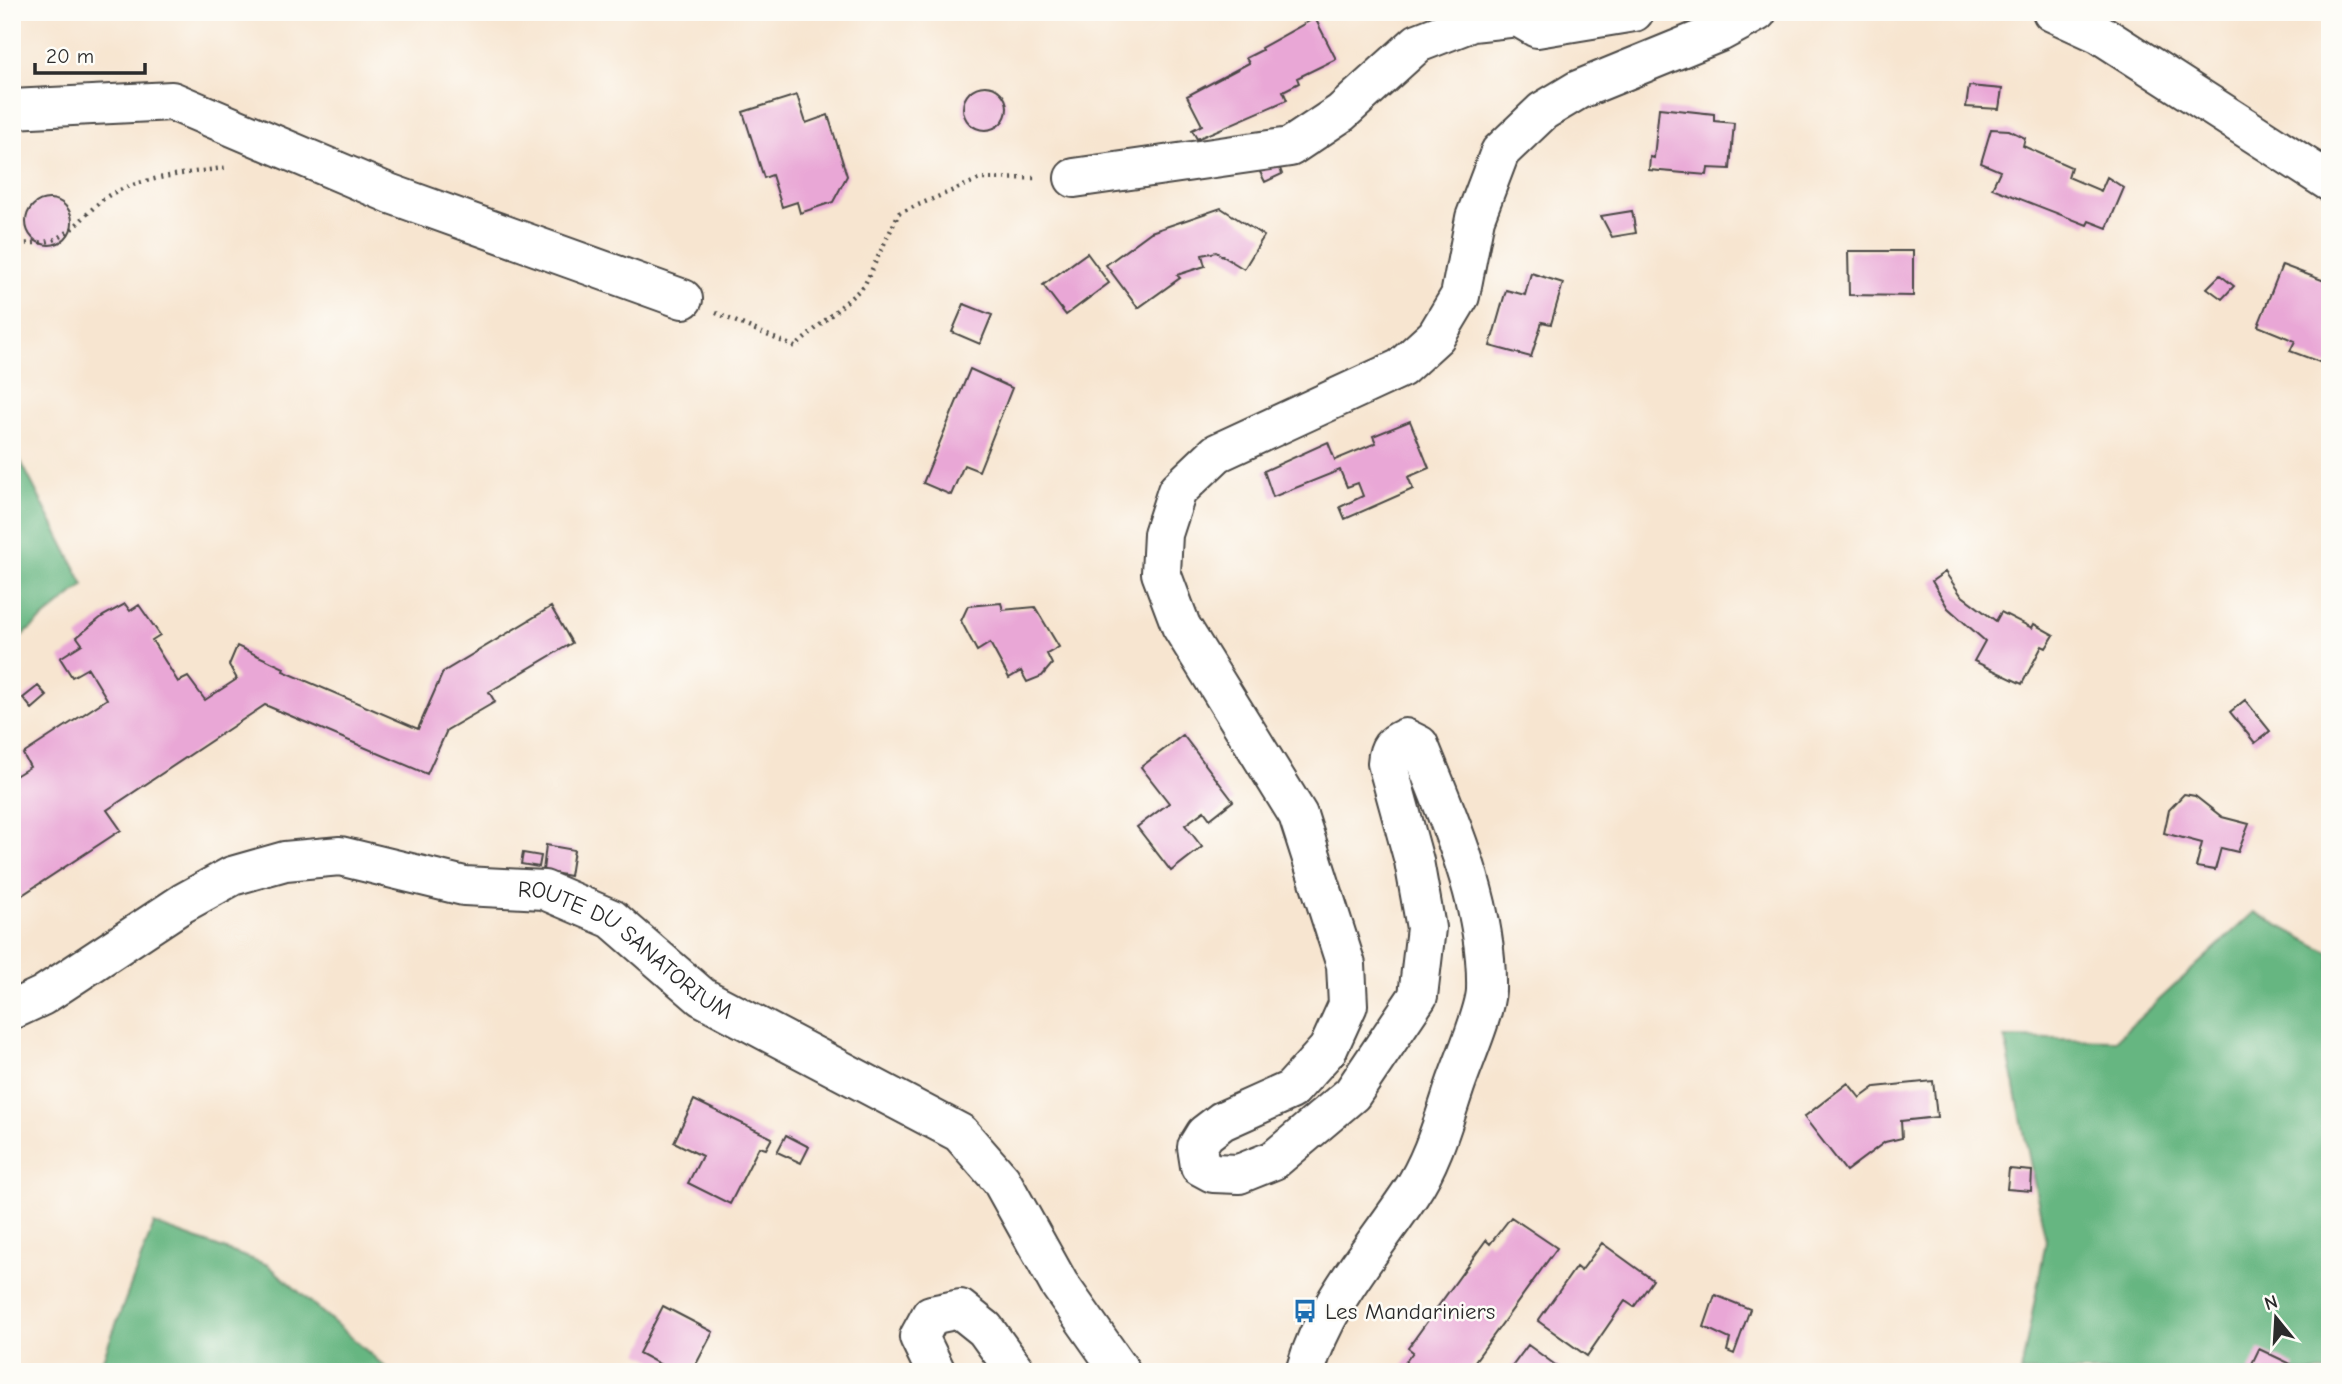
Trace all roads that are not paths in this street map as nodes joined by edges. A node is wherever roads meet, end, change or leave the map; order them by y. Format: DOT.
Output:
graph roads {
  1 [pos="1634,12"];
  2 [pos="2052,12"];
  3 [pos="1755,13"];
  4 [pos="12,109"];
  5 [pos="1074,178"];
  6 [pos="2330,182"];
  7 [pos="683,299"];
  8 [pos="12,1010"];
  9 [pos="936,1372"];
  10 [pos="1016,1372"];
  11 [pos="1121,1372"];
  12 [pos="1305,1372"];
  1 -- 5 [label="street"];
  2 -- 6 [label="street"];
  3 -- 12 [label="street"];
  4 -- 7 [label="street"];
  8 -- 11 [label="street, ROUTE DU SANATORIUM"];
  9 -- 10 [label="street"];
}
